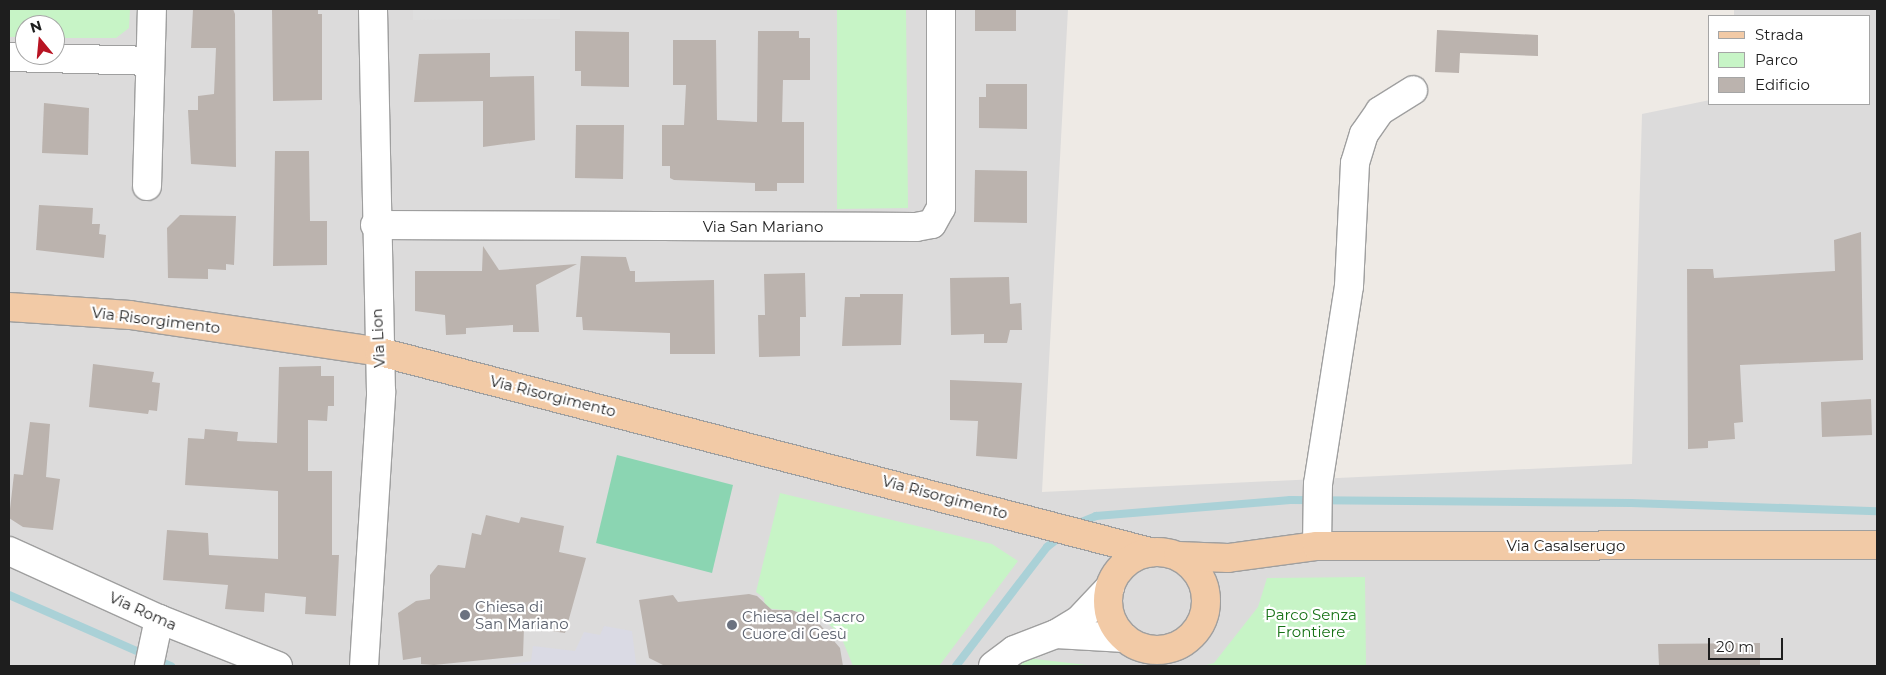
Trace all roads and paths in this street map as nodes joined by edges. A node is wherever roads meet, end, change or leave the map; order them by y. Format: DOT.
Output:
graph roads {
  1 [pos="152,9"];
  2 [pos="373,9"];
  3 [pos="941,9"];
  4 [pos="9,57"];
  5 [pos="149,61"];
  6 [pos="1413,90"];
  7 [pos="148,186"];
  8 [pos="375,225"];
  9 [pos="9,307"];
  10 [pos="380,352"];
  11 [pos="1085,533"];
  12 [pos="1877,545"];
  13 [pos="1317,546"];
  14 [pos="9,551"];
  15 [pos="1150,552"];
  16 [pos="1255,554"];
  17 [pos="1178,556"];
  18 [pos="1111,584"];
  19 [pos="1207,601"];
  20 [pos="156,628"];
  21 [pos="1056,634"];
  22 [pos="1125,638"];
  23 [pos="149,666"];
  24 [pos="278,666"];
  25 [pos="364,666"];
  26 [pos="993,666"];
  1 -- 5 [label="street"];
  2 -- 8 [label="street, Via Lion"];
  3 -- 8 [label="street, Via San Mariano"];
  4 -- 5 [label="street"];
  5 -- 7 [label="street"];
  6 -- 13 [label="street"];
  8 -- 10 [label="street, Via Lion"];
  9 -- 10 [label="main road, Via Risorgimento"];
  10 -- 11 [label="main road, Via Risorgimento"];
  10 -- 25 [label="street, Via Lion"];
  11 -- 15 [label="main road, Via Risorgimento"];
  11 -- 18 [label="main road"];
  12 -- 13 [label="main road, Via Casalserugo"];
  13 -- 16 [label="main road, Via Casalserugo"];
  14 -- 20 [label="street, Via Roma"];
  15 -- 17 [label="main road"];
  15 -- 18 [label="main road"];
  16 -- 17 [label="main road, Via Casalserugo"];
  16 -- 19 [label="main road"];
  17 -- 19 [label="main road"];
  18 -- 21 [label="street"];
  18 -- 22 [label="main road"];
  19 -- 22 [label="main road"];
  20 -- 23 [label="street"];
  20 -- 24 [label="street, Via Roma"];
  21 -- 22 [label="street"];
  21 -- 26 [label="street"];
}
